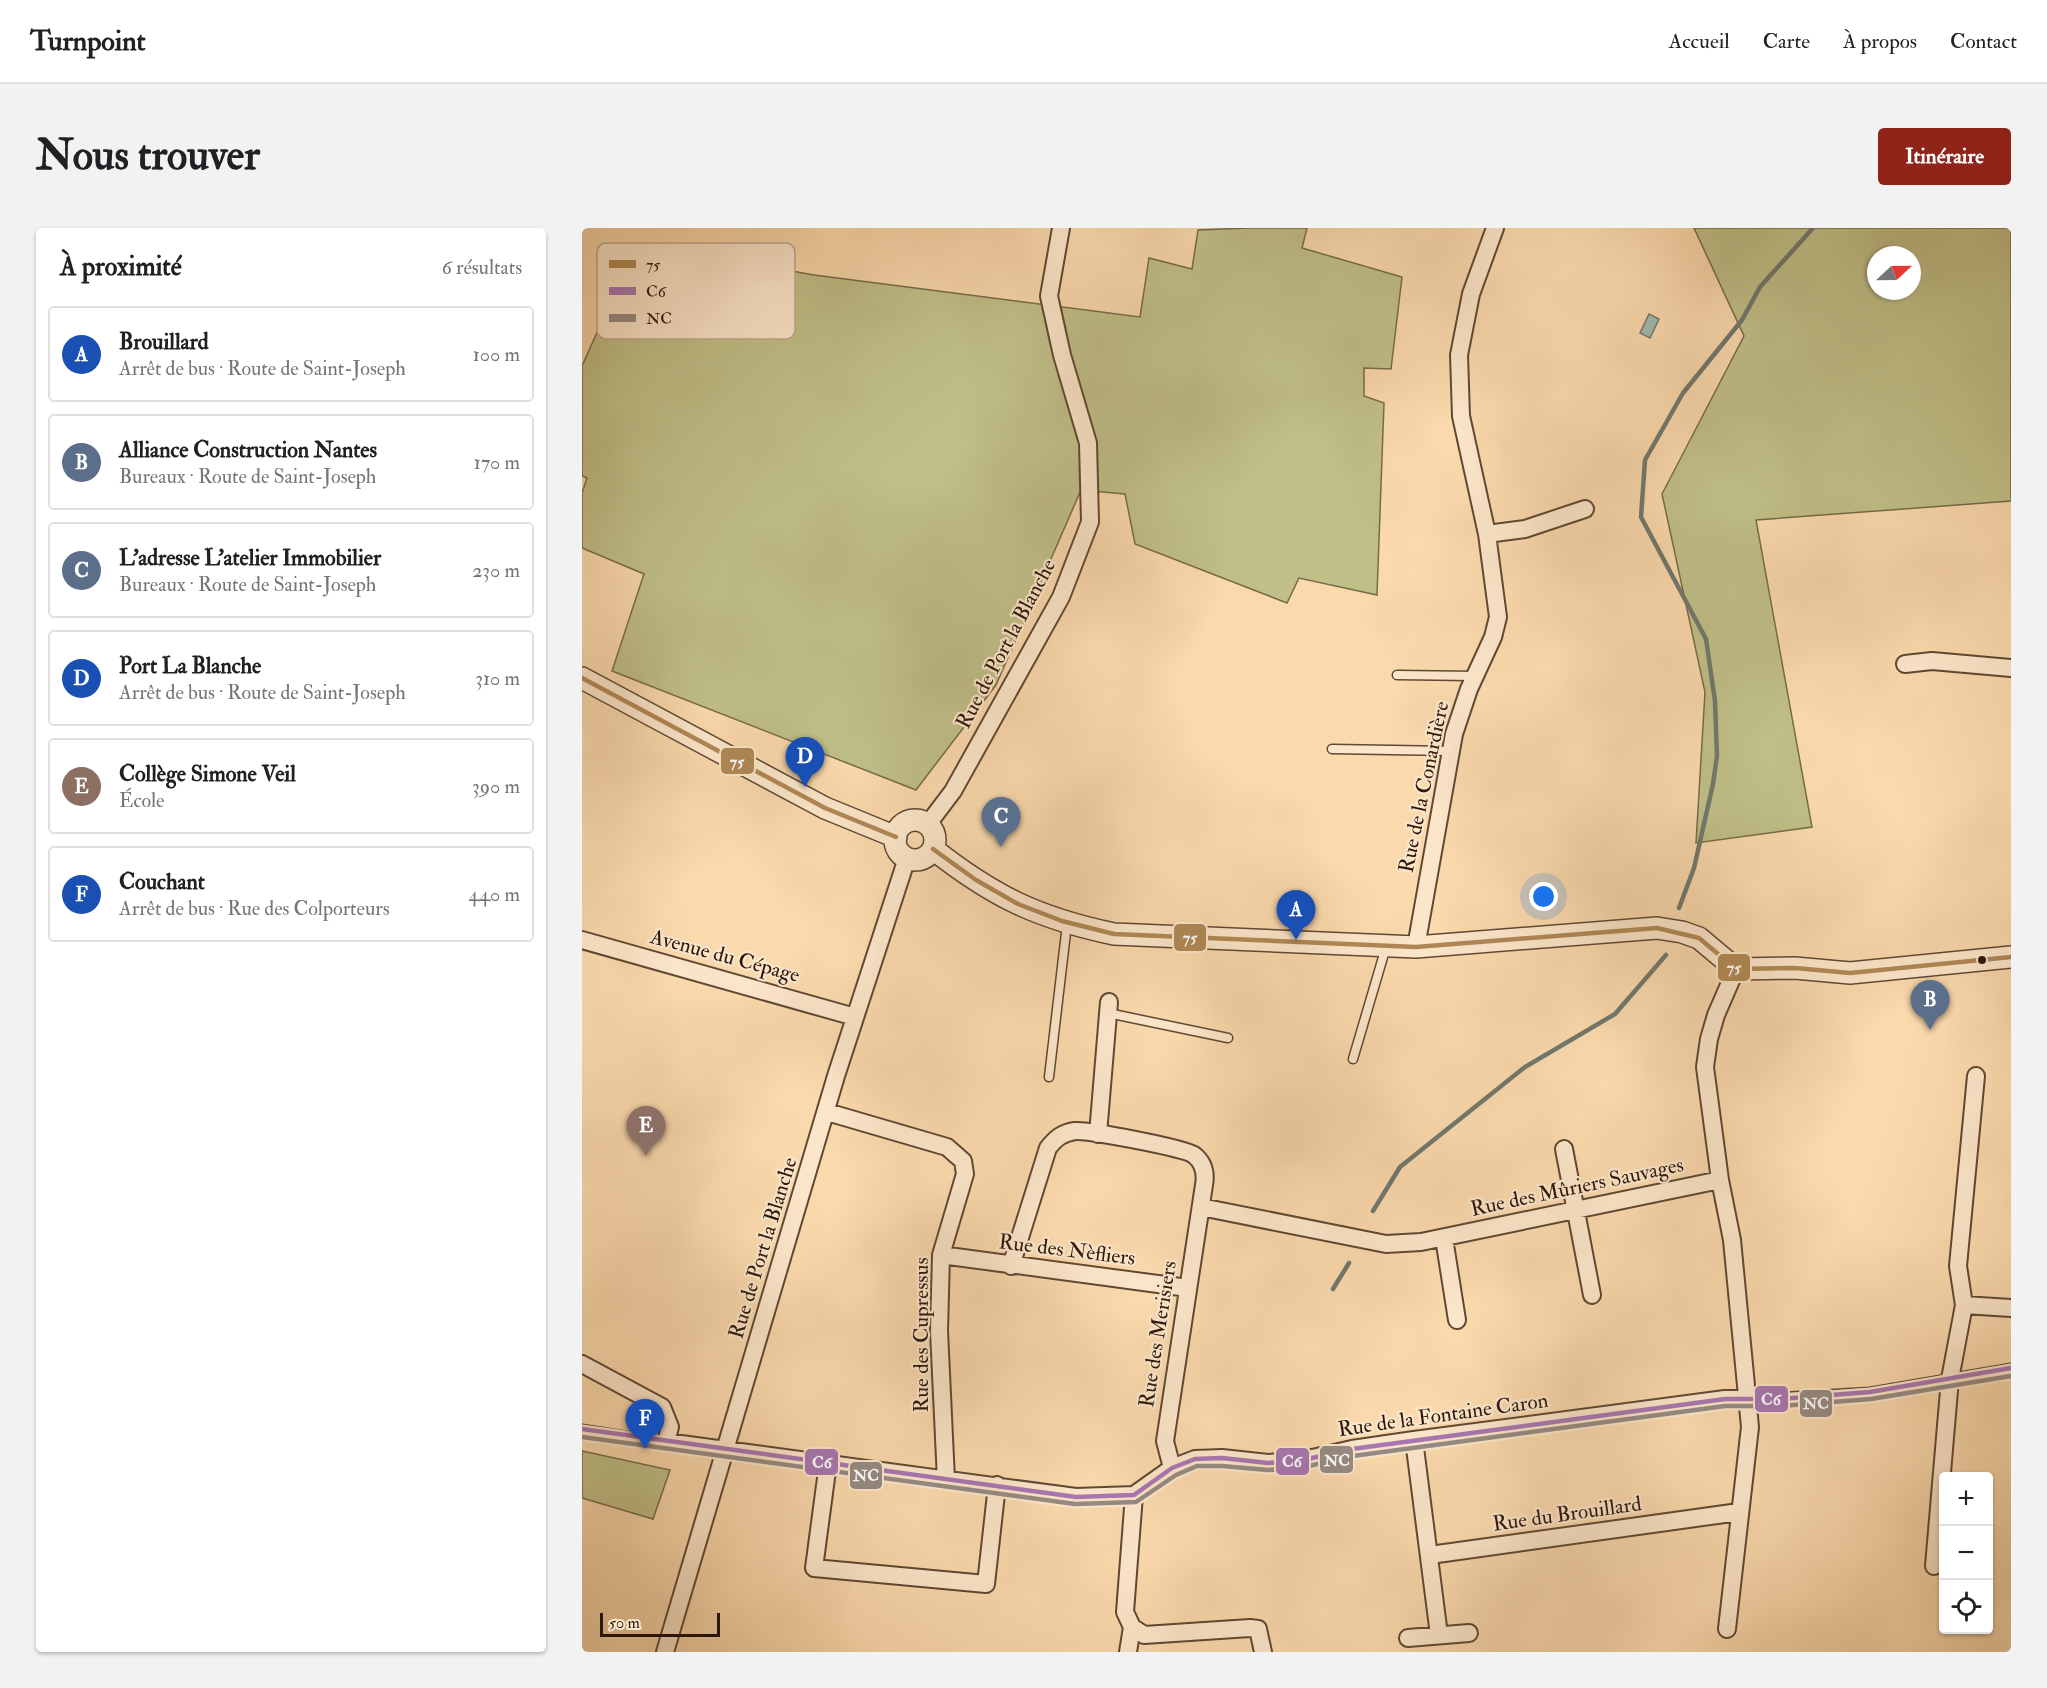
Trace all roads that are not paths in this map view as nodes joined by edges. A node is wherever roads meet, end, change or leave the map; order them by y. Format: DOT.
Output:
graph roads {
  1 [pos="1061,228"];
  2 [pos="1495,228"];
  3 [pos="1585,509"];
  4 [pos="1488,534"];
  5 [pos="1905,664"];
  6 [pos="2011,668"];
  7 [pos="1397,675"];
  8 [pos="1475,676"];
  9 [pos="582,678"];
  10 [pos="1332,748"];
  11 [pos="1451,751"];
  12 [pos="928,824"];
  13 [pos="896,837"];
  14 [pos="933,849"];
  15 [pos="907,858"];
  16 [pos="1067,924"];
  17 [pos="582,940"];
  18 [pos="1386,946"];
  19 [pos="1416,947"];
  20 [pos="2011,957"];
  21 [pos="1736,969"];
  22 [pos="1109,1008"];
  23 [pos="855,1017"];
  24 [pos="1228,1038"];
  25 [pos="1353,1059"];
  26 [pos="1976,1076"];
  27 [pos="1049,1077"];
  28 [pos="826,1112"];
  29 [pos="1098,1134"];
  30 [pos="1564,1149"];
  31 [pos="1720,1180"];
  32 [pos="1201,1207"];
  33 [pos="1575,1209"];
  34 [pos="1444,1238"];
  35 [pos="941,1255"];
  36 [pos="1011,1266"];
  37 [pos="1188,1288"];
  38 [pos="1592,1295"];
  39 [pos="1964,1305"];
  40 [pos="2011,1308"];
  41 [pos="1457,1320"];
  42 [pos="582,1364"];
  43 [pos="2011,1368"];
  44 [pos="1950,1379"];
  45 [pos="1747,1399"];
  46 [pos="582,1429"];
  47 [pos="1414,1440"];
  48 [pos="666,1442"];
  49 [pos="726,1449"];
  50 [pos="828,1463"];
  51 [pos="1172,1468"];
  52 [pos="946,1480"];
  53 [pos="997,1485"];
  54 [pos="1134,1495"];
  55 [pos="1739,1512"];
  56 [pos="1430,1555"];
  57 [pos="1934,1566"];
  58 [pos="1131,1626"];
  59 [pos="1727,1629"];
  60 [pos="1469,1633"];
  61 [pos="1439,1635"];
  62 [pos="1408,1638"];
  63 [pos="665,1652"];
  64 [pos="1128,1652"];
  65 [pos="1263,1652"];
  1 -- 12 [label="street, Rue de Port la Blanche"];
  2 -- 4 [label="street, Rue de la Conardière"];
  3 -- 4 [label="street"];
  4 -- 8 [label="street, Rue de la Conardière"];
  5 -- 6 [label="street"];
  7 -- 8 [label="lane"];
  8 -- 11 [label="street, Rue de la Conardière"];
  9 -- 13 [label="street"];
  10 -- 11 [label="lane"];
  11 -- 19 [label="street, Rue de la Conardière"];
  12 -- 13 [label="street"];
  12 -- 14 [label="street"];
  13 -- 15 [label="street"];
  14 -- 15 [label="street"];
  14 -- 16 [label="street"];
  15 -- 23 [label="street, Rue de Port la Blanche"];
  16 -- 18 [label="street"];
  16 -- 27 [label="lane"];
  17 -- 23 [label="street, Avenue du Cépage"];
  18 -- 19 [label="street"];
  18 -- 25 [label="lane"];
  19 -- 21 [label="street"];
  20 -- 21 [label="street"];
  21 -- 31 [label="street"];
  22 -- 24 [label="lane"];
  22 -- 29 [label="street"];
  23 -- 28 [label="street, Rue de Port la Blanche"];
  26 -- 39 [label="street"];
  28 -- 35 [label="street, Rue des Cupressus"];
  28 -- 49 [label="street, Rue de Port la Blanche"];
  29 -- 32 [label="street"];
  29 -- 36 [label="street"];
  30 -- 33 [label="street"];
  31 -- 33 [label="street, Rue des Mûriers Sauvages"];
  31 -- 45 [label="street"];
  32 -- 34 [label="street, Rue des Mûriers Sauvages"];
  32 -- 37 [label="street, Rue des Merisiers"];
  33 -- 34 [label="street, Rue des Mûriers Sauvages"];
  33 -- 38 [label="street"];
  34 -- 41 [label="street"];
  35 -- 36 [label="street, Rue des Nèfliers"];
  35 -- 52 [label="street, Rue des Cupressus"];
  36 -- 37 [label="street, Rue des Nèfliers"];
  37 -- 51 [label="street, Rue des Merisiers"];
  39 -- 40 [label="street"];
  39 -- 44 [label="street"];
  42 -- 48 [label="street"];
  43 -- 44 [label="lane"];
  44 -- 45 [label="lane"];
  44 -- 57 [label="street"];
  45 -- 47 [label="street, Rue de la Fontaine Caron"];
  45 -- 55 [label="street"];
  46 -- 48 [label="lane"];
  47 -- 51 [label="street, Rue de la Fontaine Caron"];
  47 -- 56 [label="street"];
  48 -- 49 [label="street"];
  49 -- 50 [label="street"];
  49 -- 63 [label="street, Rue de Port la Blanche"];
  50 -- 52 [label="street"];
  50 -- 53 [label="street"];
  51 -- 54 [label="street, Rue de la Fontaine Caron"];
  52 -- 53 [label="street"];
  53 -- 54 [label="street"];
  54 -- 58 [label="street"];
  55 -- 56 [label="street, Rue du Brouillard"];
  55 -- 59 [label="street"];
  56 -- 61 [label="street"];
  58 -- 64 [label="street"];
  58 -- 65 [label="street"];
  60 -- 61 [label="street"];
  61 -- 62 [label="street"];
}
